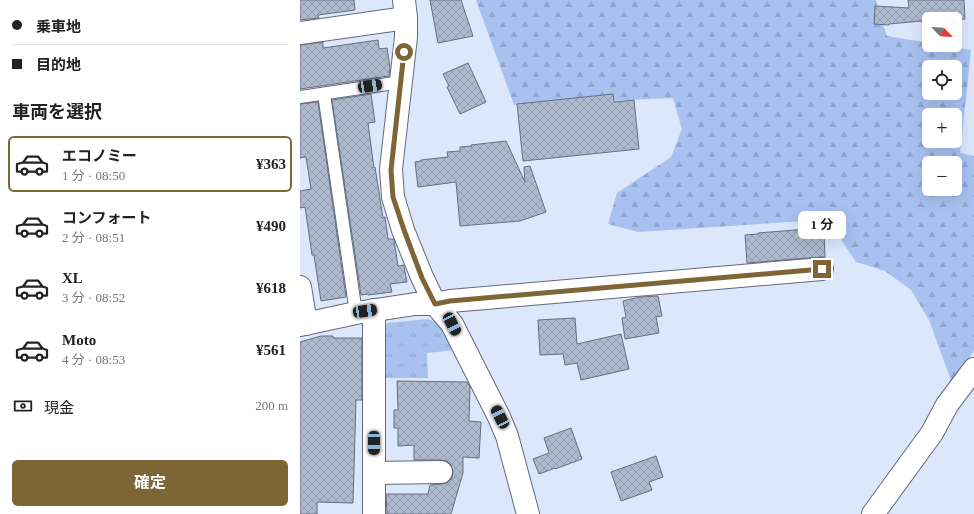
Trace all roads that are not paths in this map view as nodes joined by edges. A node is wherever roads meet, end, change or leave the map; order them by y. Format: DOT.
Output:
graph roads {
  1 [pos="405,9"];
  2 [pos="300,33"];
  3 [pos="401,82"];
  4 [pos="324,94"];
  5 [pos="300,97"];
  6 [pos="822,269"];
  7 [pos="300,287"];
  8 [pos="435,304"];
  9 [pos="365,311"];
  10 [pos="303,325"];
  11 [pos="974,369"];
  12 [pos="441,472"];
  13 [pos="374,473"];
  14 [pos="374,514"];
  15 [pos="528,514"];
  16 [pos="874,514"];
  1 -- 2 [label="street"];
  1 -- 3 [label="street"];
  3 -- 4 [label="lane"];
  3 -- 8 [label="street"];
  4 -- 5 [label="lane"];
  4 -- 9 [label="lane"];
  6 -- 8 [label="street"];
  7 -- 10 [label="street"];
  8 -- 9 [label="street"];
  8 -- 15 [label="street"];
  9 -- 10 [label="street"];
  9 -- 13 [label="street"];
  11 -- 16 [label="street"];
  12 -- 13 [label="street"];
  13 -- 14 [label="street"];
}
